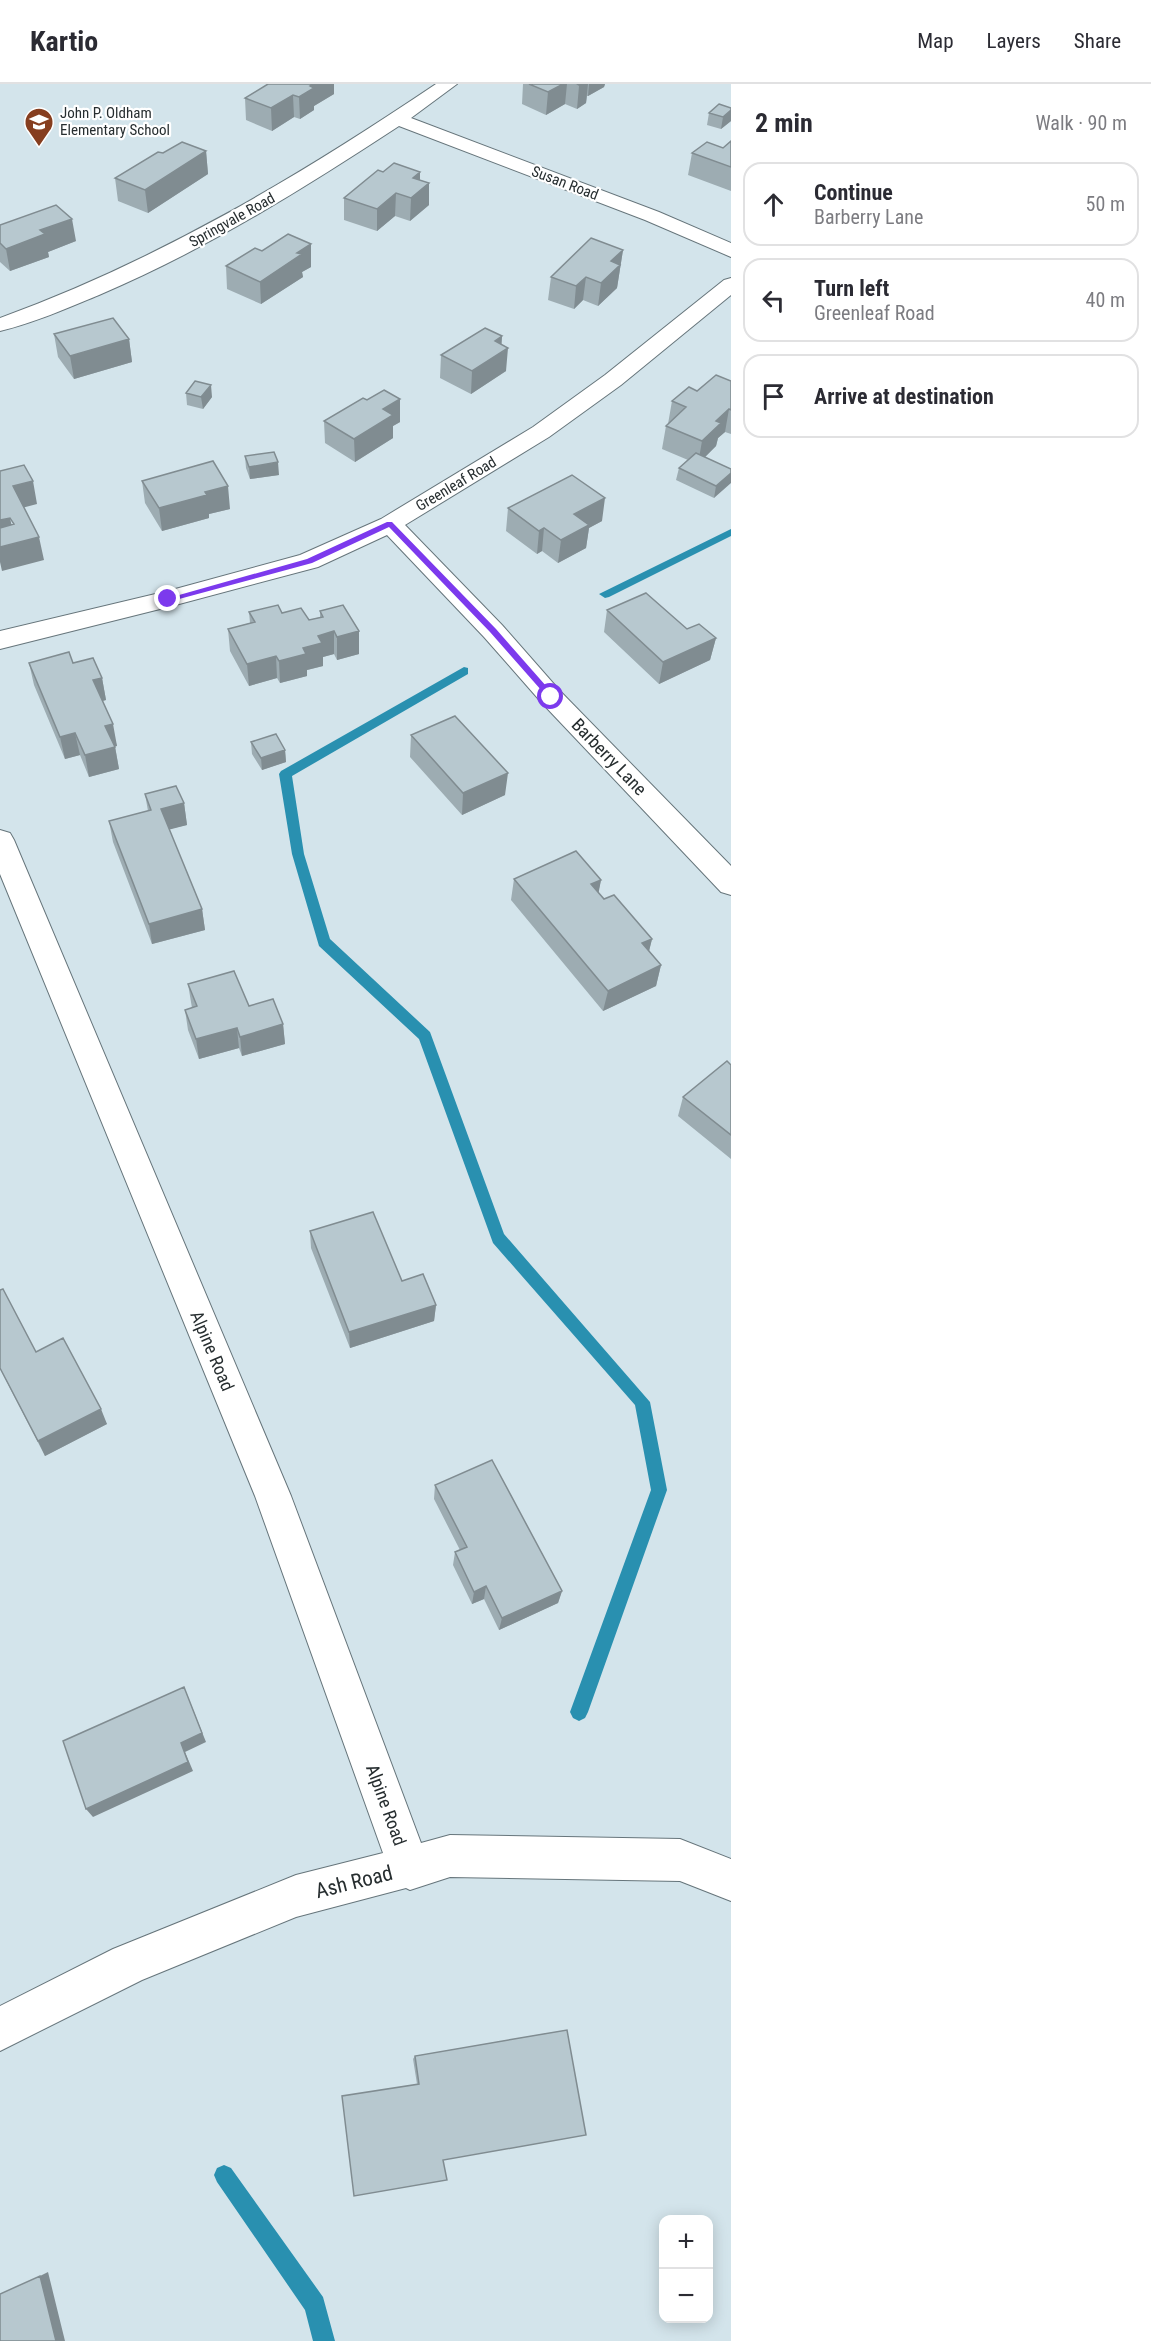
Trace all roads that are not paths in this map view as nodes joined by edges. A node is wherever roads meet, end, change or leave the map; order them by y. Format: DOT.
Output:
graph roads {
  1 [pos="448,84"];
  2 [pos="397,119"];
  3 [pos="731,251"];
  4 [pos="731,284"];
  5 [pos="0,325"];
  6 [pos="390,524"];
  7 [pos="0,640"];
  8 [pos="0,840"];
  9 [pos="731,884"];
  10 [pos="410,1869"];
  11 [pos="731,1880"];
  12 [pos="0,2029"];
  1 -- 2 [label="street, Springvale Road"];
  2 -- 3 [label="street, Susan Road"];
  2 -- 5 [label="street, Springvale Road"];
  4 -- 6 [label="street, Greenleaf Road"];
  6 -- 7 [label="street, Greenleaf Road"];
  6 -- 9 [label="street, Barberry Lane"];
  8 -- 10 [label="street, Alpine Road"];
  10 -- 11 [label="street, Ash Road"];
  10 -- 12 [label="street, Ash Road"];
}
